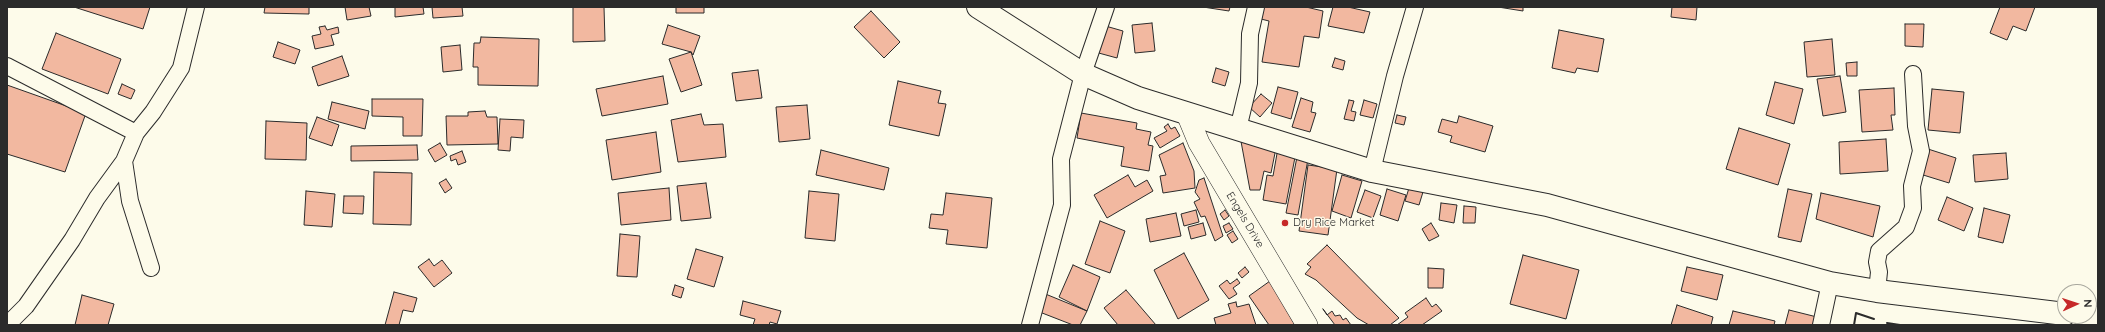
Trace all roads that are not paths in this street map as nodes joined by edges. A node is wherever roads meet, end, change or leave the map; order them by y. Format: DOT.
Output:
graph roads {
  1 [pos="196,7"];
  2 [pos="978,7"];
  3 [pos="1106,7"];
  4 [pos="1256,7"];
  5 [pos="1415,7"];
  6 [pos="7,66"];
  7 [pos="1083,74"];
  8 [pos="1913,74"];
  9 [pos="1187,114"];
  10 [pos="1238,129"];
  11 [pos="136,133"];
  12 [pos="124,161"];
  13 [pos="1372,171"];
  14 [pos="151,268"];
  15 [pos="1830,284"];
  16 [pos="1877,291"];
  17 [pos="2057,313"];
  18 [pos="7,325"];
  19 [pos="1030,325"];
  20 [pos="1307,325"];
  21 [pos="1821,325"];
  1 -- 11 [label="street"];
  2 -- 7 [label="main road"];
  3 -- 7 [label="street"];
  4 -- 10 [label="street"];
  5 -- 13 [label="street"];
  6 -- 11 [label="street"];
  7 -- 9 [label="main road"];
  7 -- 19 [label="street"];
  8 -- 16 [label="street"];
  9 -- 10 [label="main road"];
  9 -- 20 [label="street, Engels Drive"];
  10 -- 13 [label="main road"];
  11 -- 12 [label="street"];
  12 -- 14 [label="street"];
  12 -- 18 [label="street"];
  13 -- 15 [label="main road"];
  15 -- 16 [label="main road"];
  15 -- 21 [label="street"];
  16 -- 17 [label="main road"];
}
